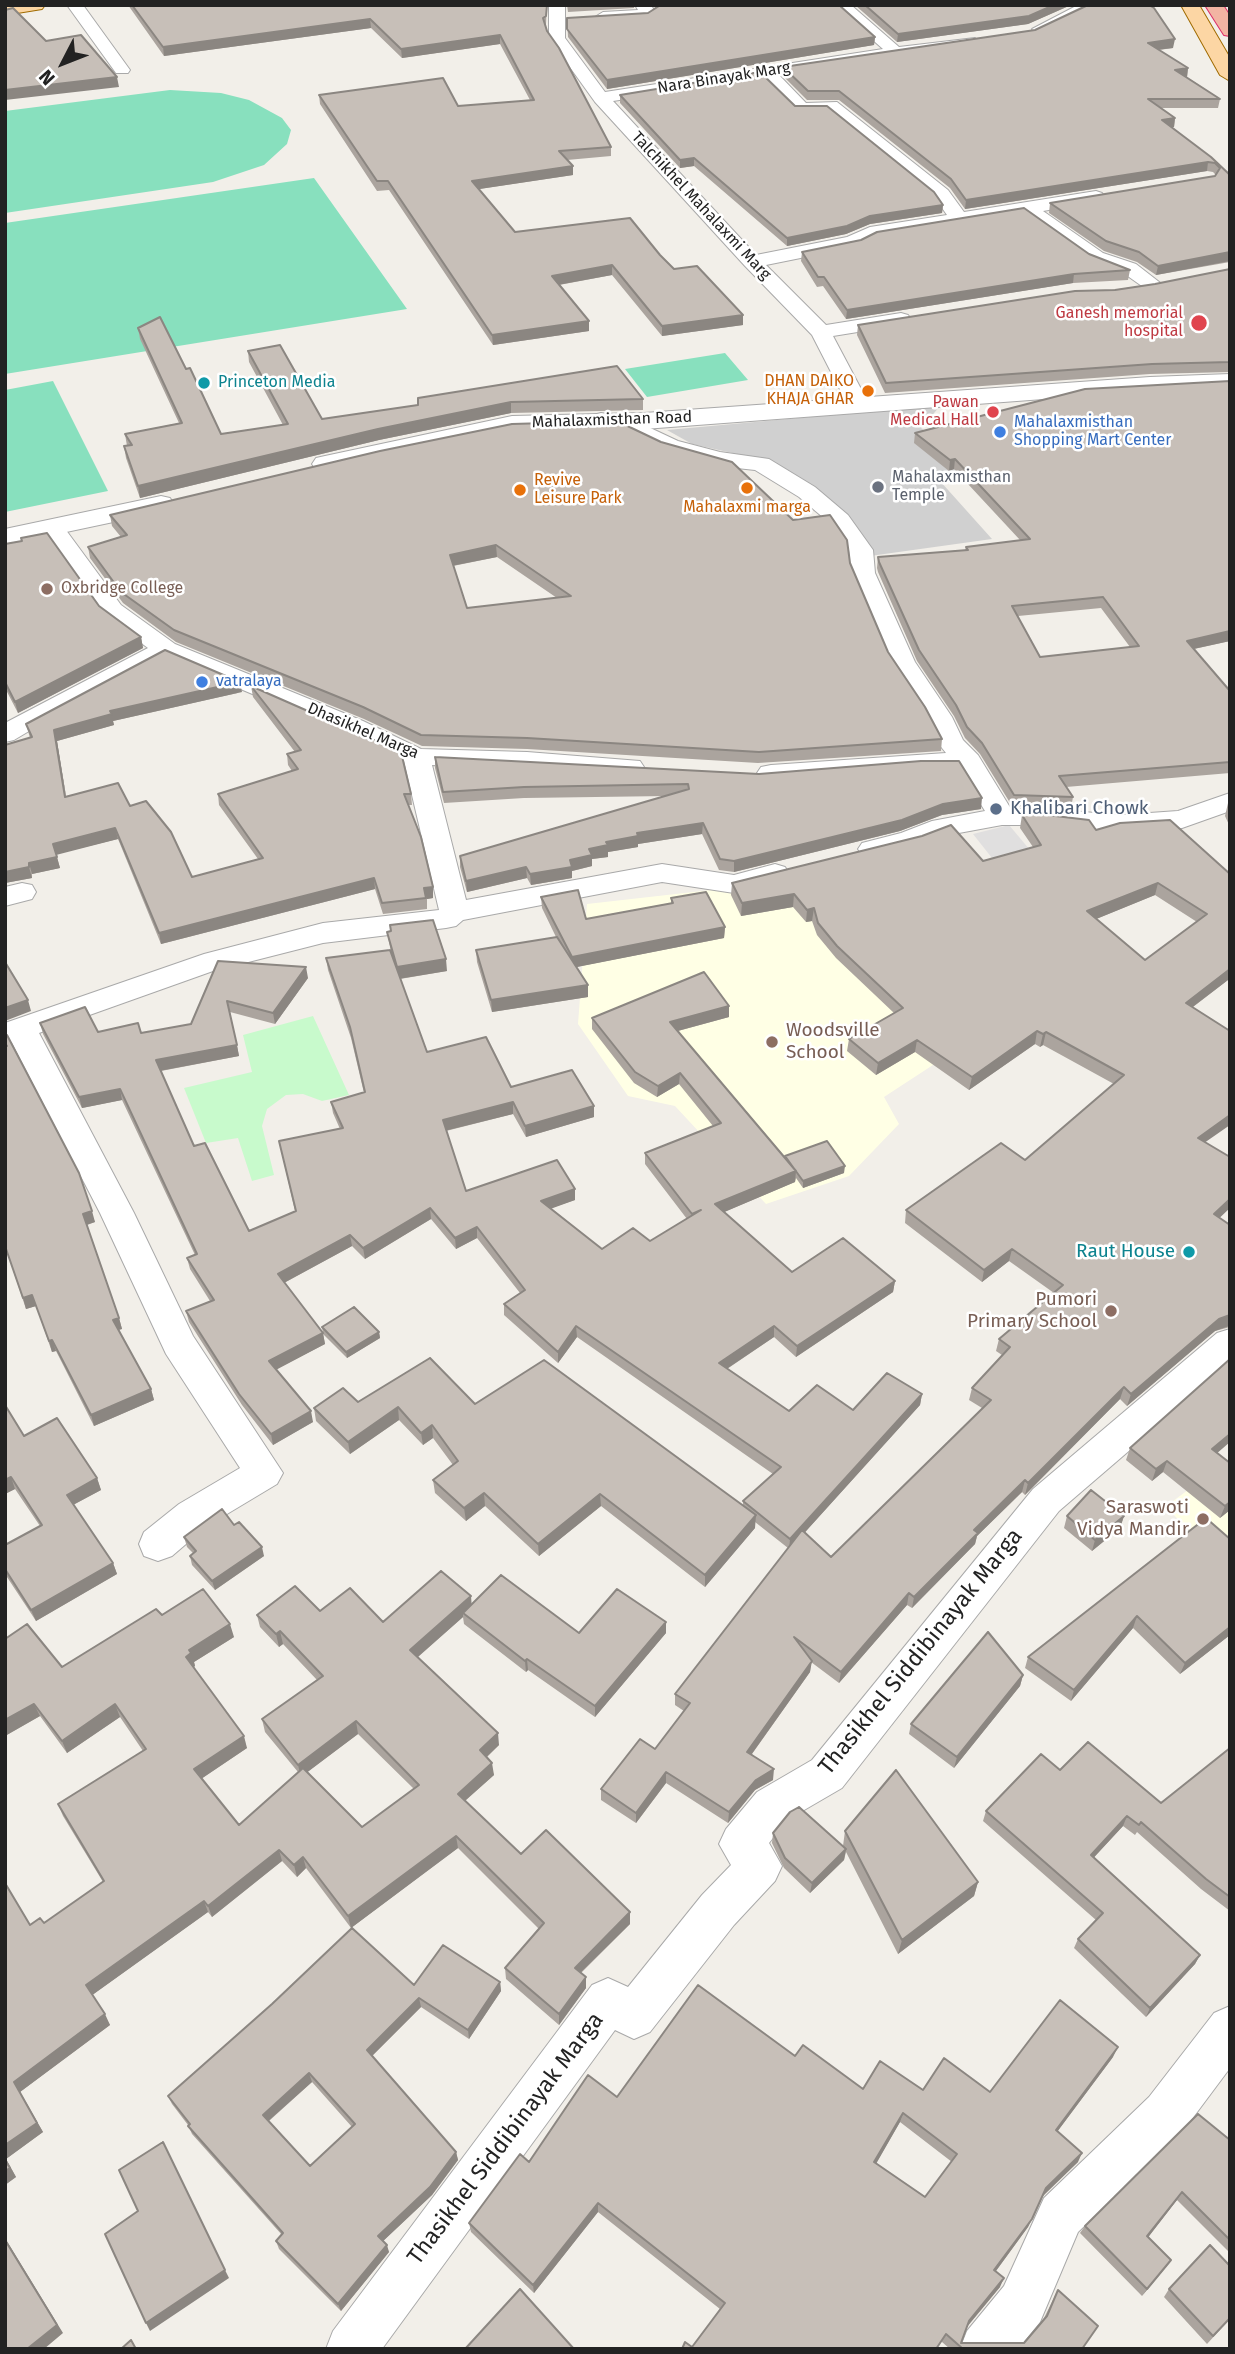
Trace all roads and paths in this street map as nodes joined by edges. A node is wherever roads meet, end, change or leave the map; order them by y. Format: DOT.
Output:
graph roads {
  1 [pos="36,5"];
  2 [pos="75,5"];
  3 [pos="643,5"];
  4 [pos="841,5"];
  5 [pos="1091,5"];
  6 [pos="1190,5"];
  7 [pos="1214,5"];
  8 [pos="5,10"];
  9 [pos="568,16"];
  10 [pos="1230,31"];
  11 [pos="1020,33"];
  12 [pos="583,37"];
  13 [pos="557,38"];
  14 [pos="982,39"];
  15 [pos="893,50"];
  16 [pos="122,70"];
  17 [pos="765,71"];
  18 [pos="1230,75"];
  19 [pos="601,98"];
  20 [pos="1117,193"];
  21 [pos="1026,208"];
  22 [pos="958,218"];
  23 [pos="752,262"];
  24 [pos="1126,289"];
  25 [pos="927,315"];
  26 [pos="821,332"];
  27 [pos="1230,381"];
  28 [pos="858,404"];
  29 [pos="601,420"];
  30 [pos="304,469"];
  31 [pos="188,497"];
  32 [pos="52,527"];
  33 [pos="5,537"];
  34 [pos="166,649"];
  35 [pos="5,734"];
  36 [pos="416,757"];
  37 [pos="968,761"];
  38 [pos="650,768"];
  39 [pos="744,774"];
  40 [pos="1230,801"];
  41 [pos="1002,817"];
  42 [pos="842,857"];
  43 [pos="802,867"];
  44 [pos="454,912"];
  45 [pos="13,1030"];
  46 [pos="1230,1343"];
  47 [pos="158,1544"];
  48 [pos="1230,2029"];
  49 [pos="351,2349"];
  50 [pos="985,2349"];
  1 -- 8 [label="main road"];
  2 -- 16 [label="street"];
  3 -- 9 [label="street"];
  4 -- 15 [label="street"];
  5 -- 11 [label="street"];
  6 -- 18 [label="main road"];
  7 -- 10 [label="highway"];
  9 -- 13 [label="street"];
  12 -- 13 [label="street"];
  13 -- 19 [label="street, Talchikhel Mahalaxmi Marg"];
  14 -- 15 [label="street, Nara Binayak Marg"];
  15 -- 17 [label="street, Nara Binayak Marg"];
  17 -- 19 [label="street, Nara Binayak Marg"];
  17 -- 22 [label="street"];
  19 -- 23 [label="street, Talchikhel Mahalaxmi Marg"];
  20 -- 21 [label="street"];
  21 -- 22 [label="street"];
  21 -- 24 [label="street"];
  22 -- 23 [label="street"];
  23 -- 26 [label="street, Talchikhel Mahalaxmi Marg"];
  25 -- 26 [label="street"];
  26 -- 28 [label="street, Talchikhel Mahalaxmi Marg"];
  27 -- 28 [label="street, Mahalaxmisthan Road"];
  28 -- 29 [label="street, Mahalaxmisthan Road"];
  29 -- 30 [label="street, Mahalaxmisthan Road"];
  29 -- 37 [label="street"];
  31 -- 32 [label="street"];
  32 -- 33 [label="street"];
  32 -- 34 [label="street, Dhasikhel Marga"];
  34 -- 35 [label="street"];
  34 -- 36 [label="street, Dhasikhel Marga"];
  36 -- 38 [label="street, Dhasikhel Marga"];
  36 -- 44 [label="street"];
  37 -- 39 [label="street"];
  37 -- 41 [label="street"];
  40 -- 41 [label="street"];
  41 -- 42 [label="street"];
  43 -- 44 [label="street"];
  44 -- 45 [label="street"];
  45 -- 47 [label="street"];
  46 -- 49 [label="street, Thasikhel Siddibinayak Marga"];
  48 -- 50 [label="street"];
}
